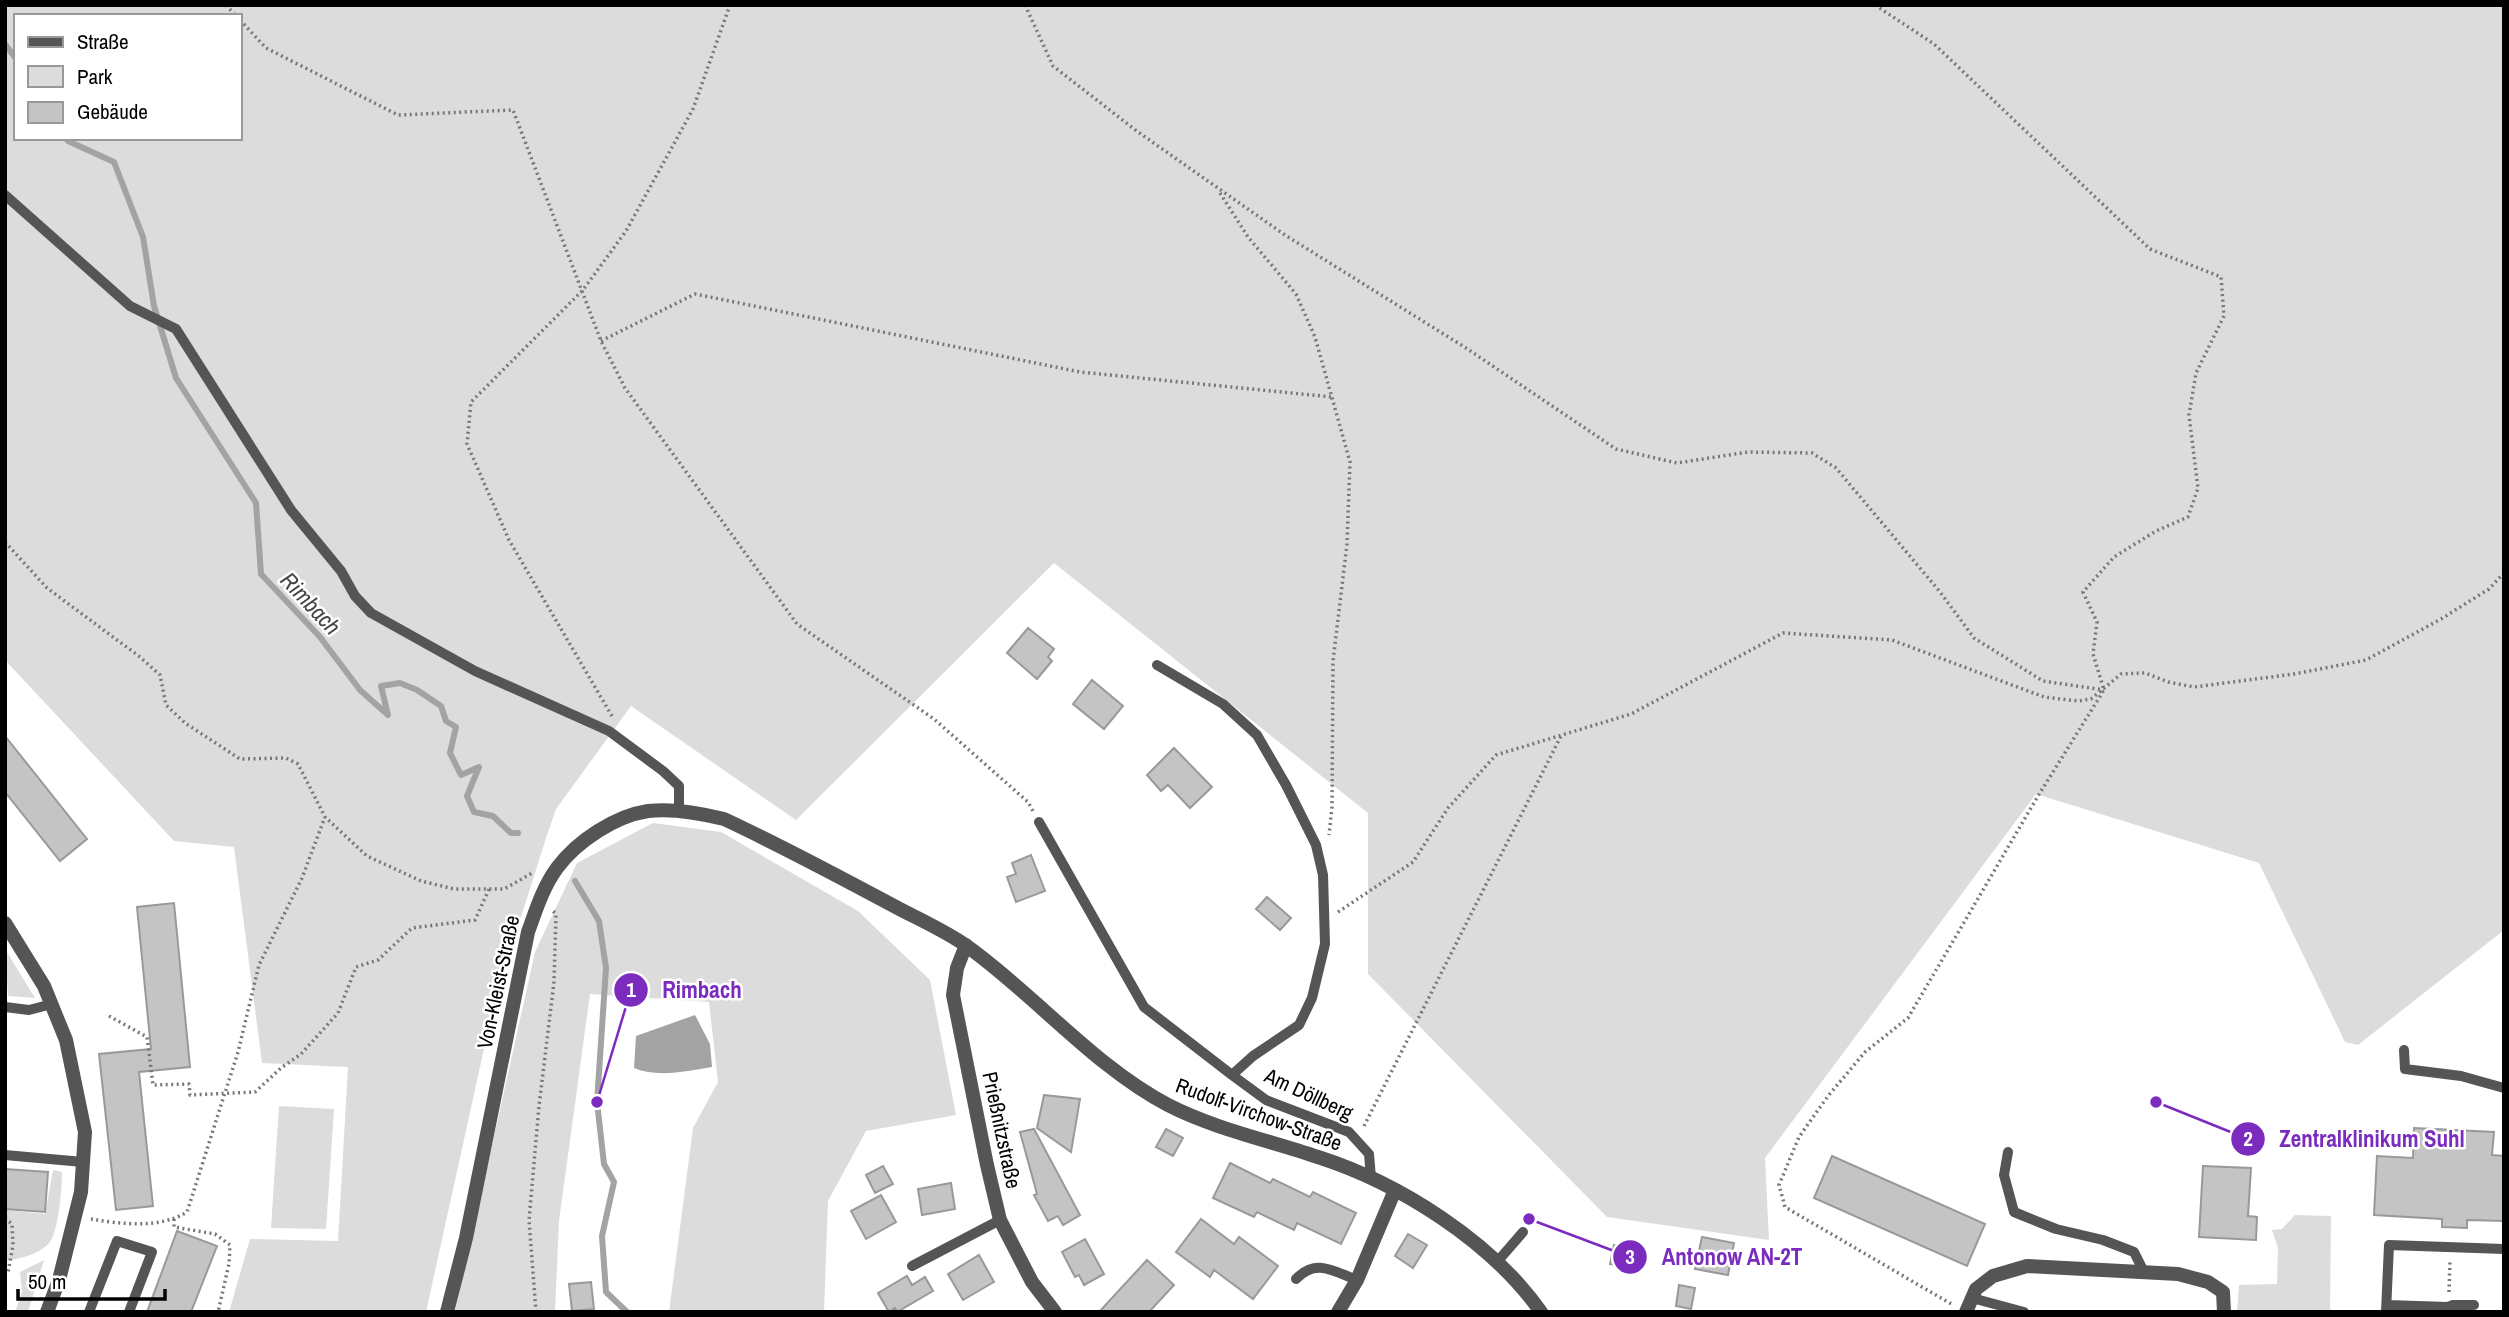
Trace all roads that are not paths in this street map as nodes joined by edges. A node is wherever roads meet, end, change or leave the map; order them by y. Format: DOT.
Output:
graph roads {
  1 [pos="5,195"];
  2 [pos="1157,665"];
  3 [pos="679,811"];
  4 [pos="1039,822"];
  5 [pos="5,923"];
  6 [pos="966,945"];
  7 [pos="52,1004"];
  8 [pos="5,1007"];
  9 [pos="2403,1050"];
  10 [pos="1232,1076"];
  11 [pos="2504,1088"];
  12 [pos="2008,1152"];
  13 [pos="5,1155"];
  14 [pos="83,1162"];
  15 [pos="1371,1178"];
  16 [pos="1395,1190"];
  17 [pos="1000,1220"];
  18 [pos="1523,1232"];
  19 [pos="2504,1250"];
  20 [pos="1497,1262"];
  21 [pos="912,1266"];
  22 [pos="2144,1272"];
  23 [pos="1296,1279"];
  24 [pos="1357,1280"];
  25 [pos="1964,1305"];
  26 [pos="2474,1305"];
  27 [pos="2386,1308"];
  28 [pos="2449,1309"];
  29 [pos="47,1312"];
  30 [pos="89,1312"];
  31 [pos="130,1312"];
  32 [pos="447,1312"];
  33 [pos="1055,1312"];
  34 [pos="1338,1312"];
  35 [pos="1541,1312"];
  36 [pos="2024,1312"];
  37 [pos="2224,1312"];
  1 -- 3 [label="lane"];
  2 -- 10 [label="lane, Am Döllberg"];
  3 -- 6 [label="street, Von-Kleist-Straße"];
  3 -- 32 [label="street, Von-Kleist-Straße"];
  4 -- 10 [label="lane"];
  5 -- 7 [label="street"];
  6 -- 15 [label="street, Rudolf-Virchow-Straße"];
  6 -- 17 [label="street, Prießnitzstraße"];
  7 -- 8 [label="lane"];
  7 -- 14 [label="street"];
  9 -- 11 [label="lane"];
  10 -- 15 [label="lane, Am Döllberg"];
  12 -- 22 [label="lane"];
  13 -- 14 [label="lane"];
  14 -- 29 [label="street"];
  15 -- 16 [label="street, Rudolf-Virchow-Straße"];
  16 -- 20 [label="street, Rudolf-Virchow-Straße"];
  16 -- 24 [label="street"];
  17 -- 21 [label="lane"];
  17 -- 33 [label="street, Prießnitzstraße"];
  18 -- 20 [label="lane"];
  19 -- 27 [label="lane"];
  20 -- 35 [label="street, Rudolf-Virchow-Straße"];
  22 -- 25 [label="street"];
  22 -- 37 [label="street"];
  23 -- 24 [label="lane"];
  24 -- 34 [label="street"];
  25 -- 36 [label="lane"];
  26 -- 28 [label="lane"];
  27 -- 28 [label="lane"];
  30 -- 31 [label="lane"];
}
